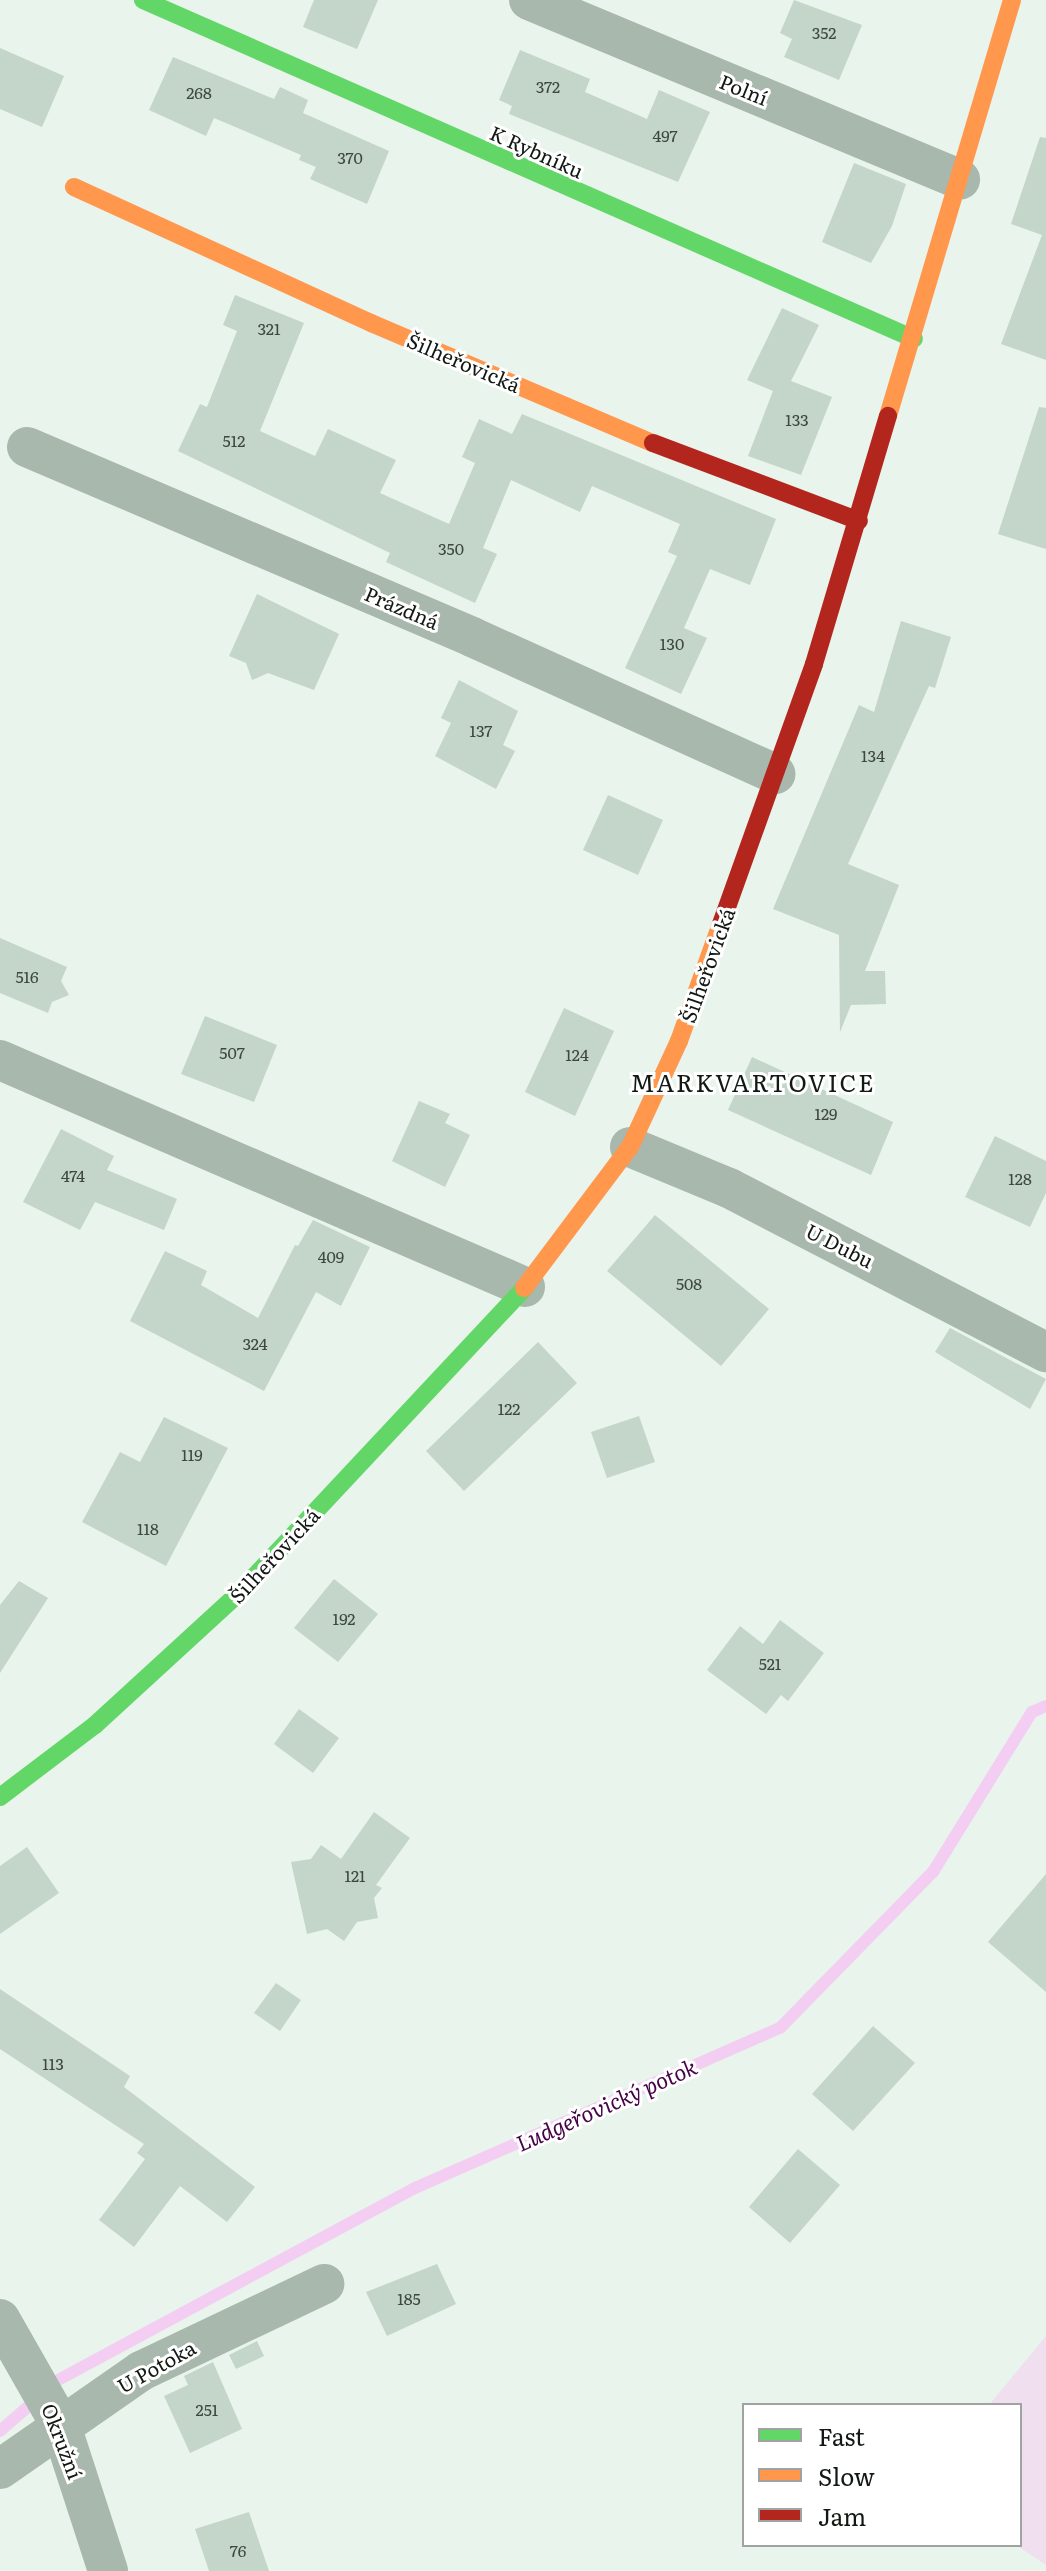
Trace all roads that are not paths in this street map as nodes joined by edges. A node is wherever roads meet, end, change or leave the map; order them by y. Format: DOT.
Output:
graph roads {
  1 [pos="143,0"];
  2 [pos="529,0"];
  3 [pos="1012,0"];
  4 [pos="960,179"];
  5 [pos="74,187"];
  6 [pos="914,339"];
  7 [pos="27,447"];
  8 [pos="859,521"];
  9 [pos="775,774"];
  10 [pos="0,1060"];
  11 [pos="630,1147"];
  12 [pos="525,1287"];
  13 [pos="1046,1352"];
  14 [pos="0,1797"];
  15 [pos="324,2284"];
  16 [pos="0,2319"];
  17 [pos="61,2426"];
  18 [pos="0,2469"];
  19 [pos="108,2571"];
  1 -- 6 [label="street, K Rybníku"];
  2 -- 4 [label="street, Polní"];
  3 -- 4 [label="street, Šilheřovická"];
  4 -- 6 [label="street, Šilheřovická"];
  5 -- 8 [label="street, Šilheřovická"];
  6 -- 8 [label="street, Šilheřovická"];
  7 -- 9 [label="street, Prázdná"];
  8 -- 9 [label="street, Šilheřovická"];
  9 -- 11 [label="street, Šilheřovická"];
  10 -- 12 [label="street"];
  11 -- 12 [label="street, Šilheřovická"];
  11 -- 13 [label="street, U Dubu"];
  12 -- 14 [label="street, Šilheřovická"];
  15 -- 17 [label="street, U Potoka"];
  16 -- 17 [label="street, Okružní"];
  17 -- 18 [label="street, U Potoka"];
  17 -- 19 [label="street, Okružní"];
}
